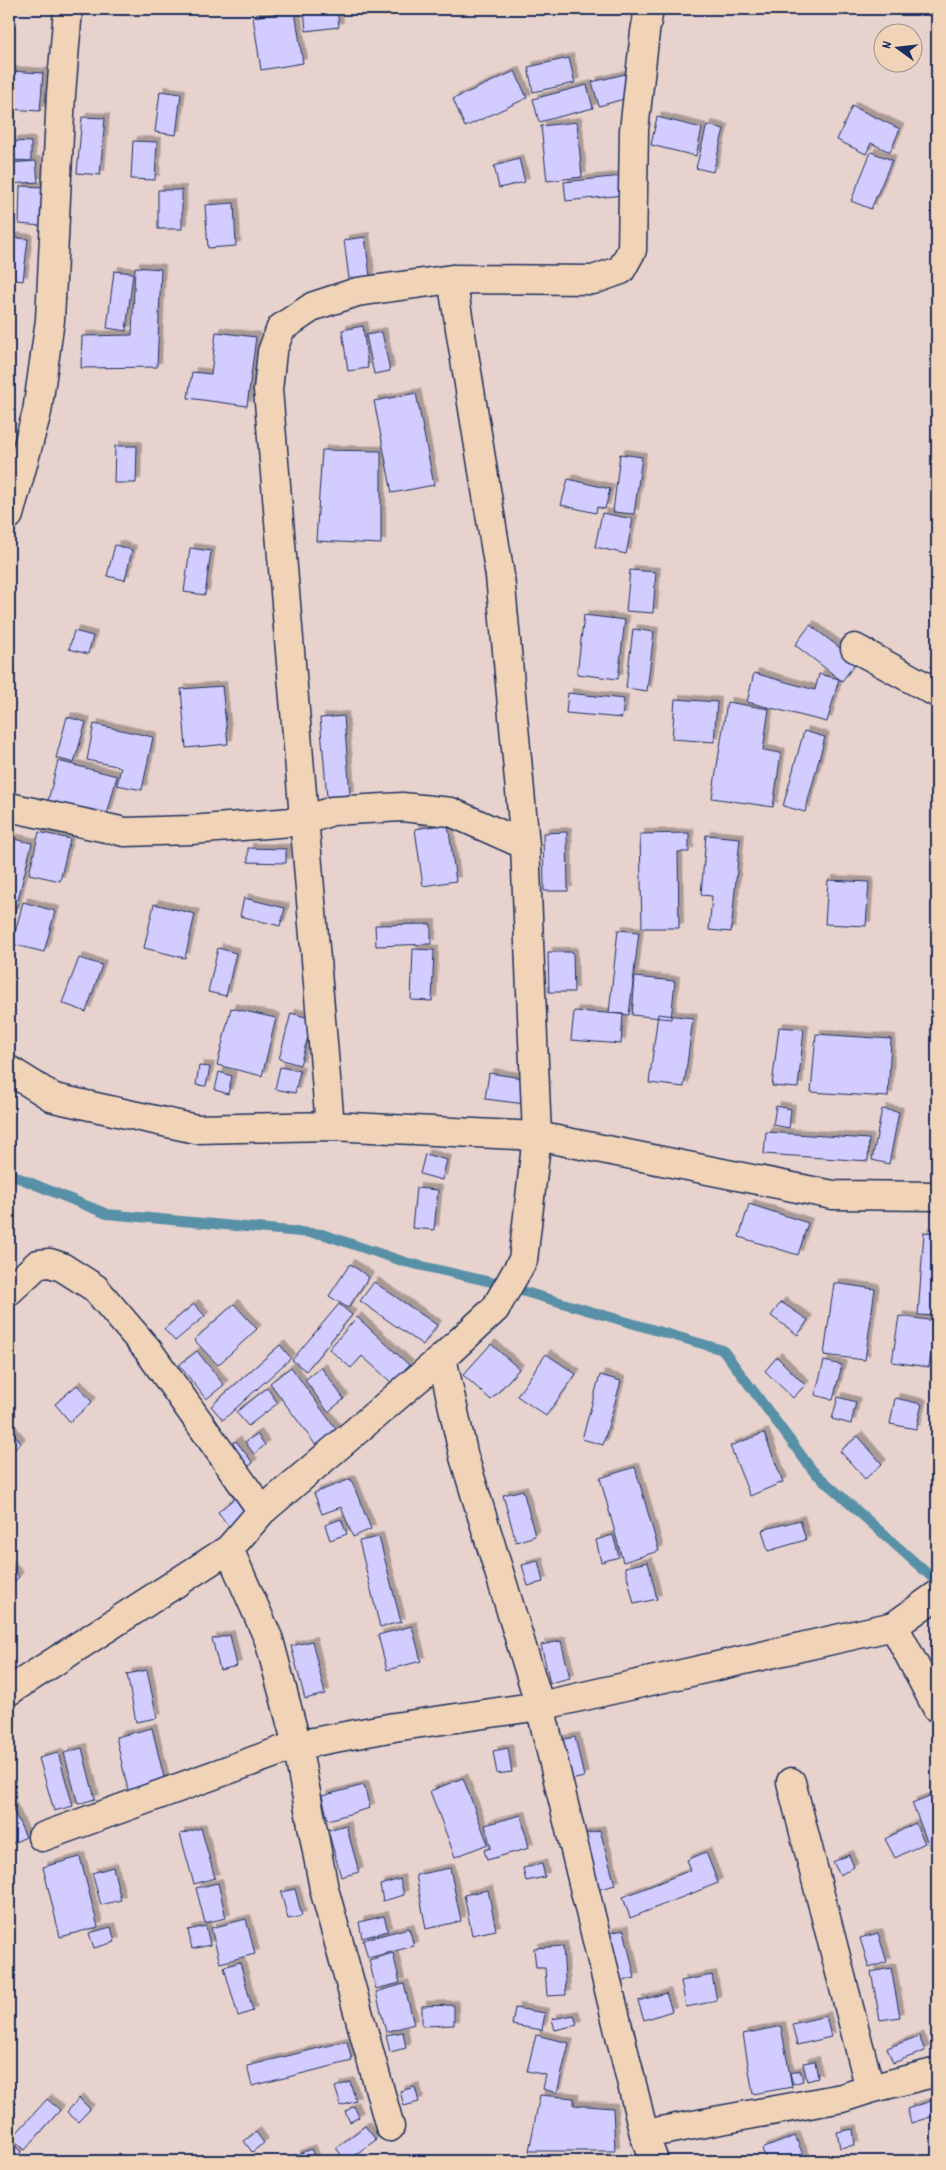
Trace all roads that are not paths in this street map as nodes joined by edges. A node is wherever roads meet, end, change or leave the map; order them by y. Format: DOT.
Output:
graph roads {
  1 [pos="68,9"];
  2 [pos="649,9"];
  3 [pos="452,279"];
  4 [pos="9,515"];
  5 [pos="855,648"];
  6 [pos="937,693"];
  7 [pos="9,806"];
  8 [pos="304,821"];
  9 [pos="525,845"];
  10 [pos="9,1070"];
  11 [pos="330,1126"];
  12 [pos="537,1136"];
  13 [pos="937,1196"];
  14 [pos="9,1291"];
  15 [pos="442,1358"];
  16 [pos="262,1511"];
  17 [pos="229,1549"];
  18 [pos="937,1595"];
  19 [pos="894,1626"];
  20 [pos="9,1691"];
  21 [pos="540,1706"];
  22 [pos="937,1708"];
  23 [pos="297,1745"];
  24 [pos="791,1782"];
  25 [pos="42,1837"];
  26 [pos="937,2072"];
  27 [pos="870,2089"];
  28 [pos="390,2127"];
  29 [pos="644,2134"];
  30 [pos="654,2161"];
  1 -- 4 [label="street"];
  2 -- 3 [label="street"];
  3 -- 8 [label="street"];
  3 -- 9 [label="street"];
  5 -- 6 [label="street"];
  7 -- 8 [label="street"];
  8 -- 9 [label="street"];
  8 -- 11 [label="street"];
  9 -- 12 [label="street"];
  10 -- 11 [label="street"];
  11 -- 12 [label="street"];
  12 -- 13 [label="street"];
  12 -- 15 [label="street"];
  14 -- 16 [label="street"];
  15 -- 16 [label="street"];
  15 -- 21 [label="street"];
  16 -- 17 [label="street"];
  17 -- 20 [label="street"];
  17 -- 23 [label="street"];
  18 -- 19 [label="street"];
  19 -- 21 [label="street"];
  19 -- 22 [label="street"];
  21 -- 23 [label="street"];
  21 -- 29 [label="street"];
  23 -- 25 [label="street"];
  23 -- 28 [label="street"];
  24 -- 27 [label="street"];
  26 -- 27 [label="street"];
  27 -- 29 [label="street"];
  29 -- 30 [label="street"];
}
